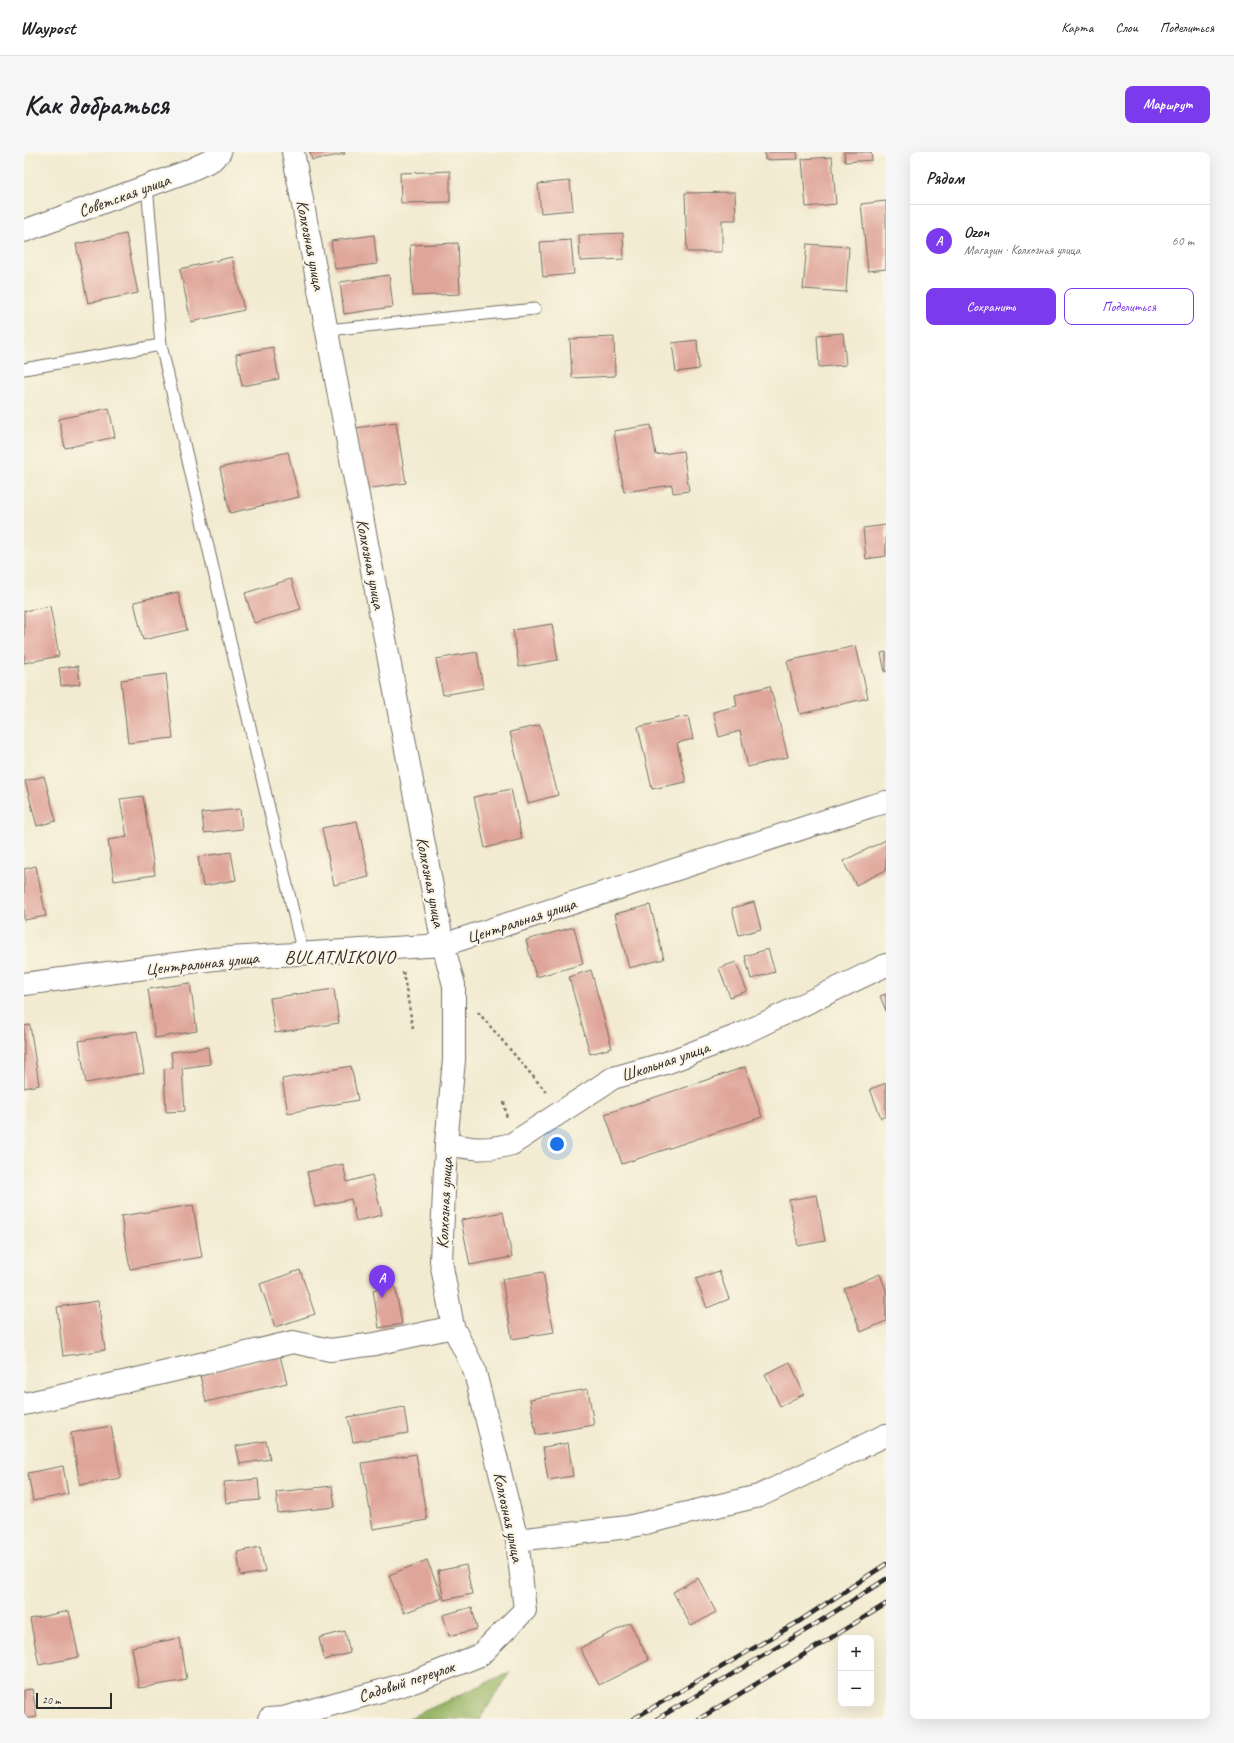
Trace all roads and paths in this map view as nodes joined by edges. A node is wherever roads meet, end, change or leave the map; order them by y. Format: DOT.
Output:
graph roads {
  1 [pos="220,152"];
  2 [pos="293,152"];
  3 [pos="147,186"];
  4 [pos="24,231"];
  5 [pos="535,309"];
  6 [pos="327,330"];
  7 [pos="161,345"];
  8 [pos="24,369"];
  9 [pos="886,802"];
  10 [pos="443,945"];
  11 [pos="398,948"];
  12 [pos="303,954"];
  13 [pos="886,965"];
  14 [pos="24,984"];
  15 [pos="454,985"];
  16 [pos="413,1028"];
  17 [pos="563,1111"];
  18 [pos="446,1144"];
  19 [pos="453,1327"];
  20 [pos="24,1404"];
  21 [pos="886,1435"];
  22 [pos="517,1540"];
  23 [pos="525,1610"];
  24 [pos="269,1719"];
  1 -- 3 [label="street, Советская улица"];
  2 -- 6 [label="street, Колхозная улица"];
  3 -- 4 [label="street, Советская улица"];
  3 -- 7 [label="lane"];
  5 -- 6 [label="lane"];
  6 -- 10 [label="street, Колхозная улица"];
  7 -- 8 [label="lane"];
  7 -- 12 [label="lane"];
  9 -- 10 [label="street, Центральная улица"];
  10 -- 11 [label="street, Центральная улица"];
  10 -- 15 [label="street, Колхозная улица"];
  11 -- 12 [label="street, Центральная улица"];
  11 -- 16 [label="path"];
  12 -- 14 [label="street, Центральная улица"];
  13 -- 17 [label="street, Школьная улица"];
  15 -- 17 [label="path"];
  15 -- 18 [label="street, Колхозная улица"];
  17 -- 18 [label="street, Школьная улица"];
  18 -- 19 [label="street, Колхозная улица"];
  19 -- 20 [label="street"];
  19 -- 22 [label="street, Колхозная улица"];
  21 -- 22 [label="street"];
  22 -- 23 [label="street, Колхозная улица"];
  23 -- 24 [label="street, Садовый переулок"];
}
